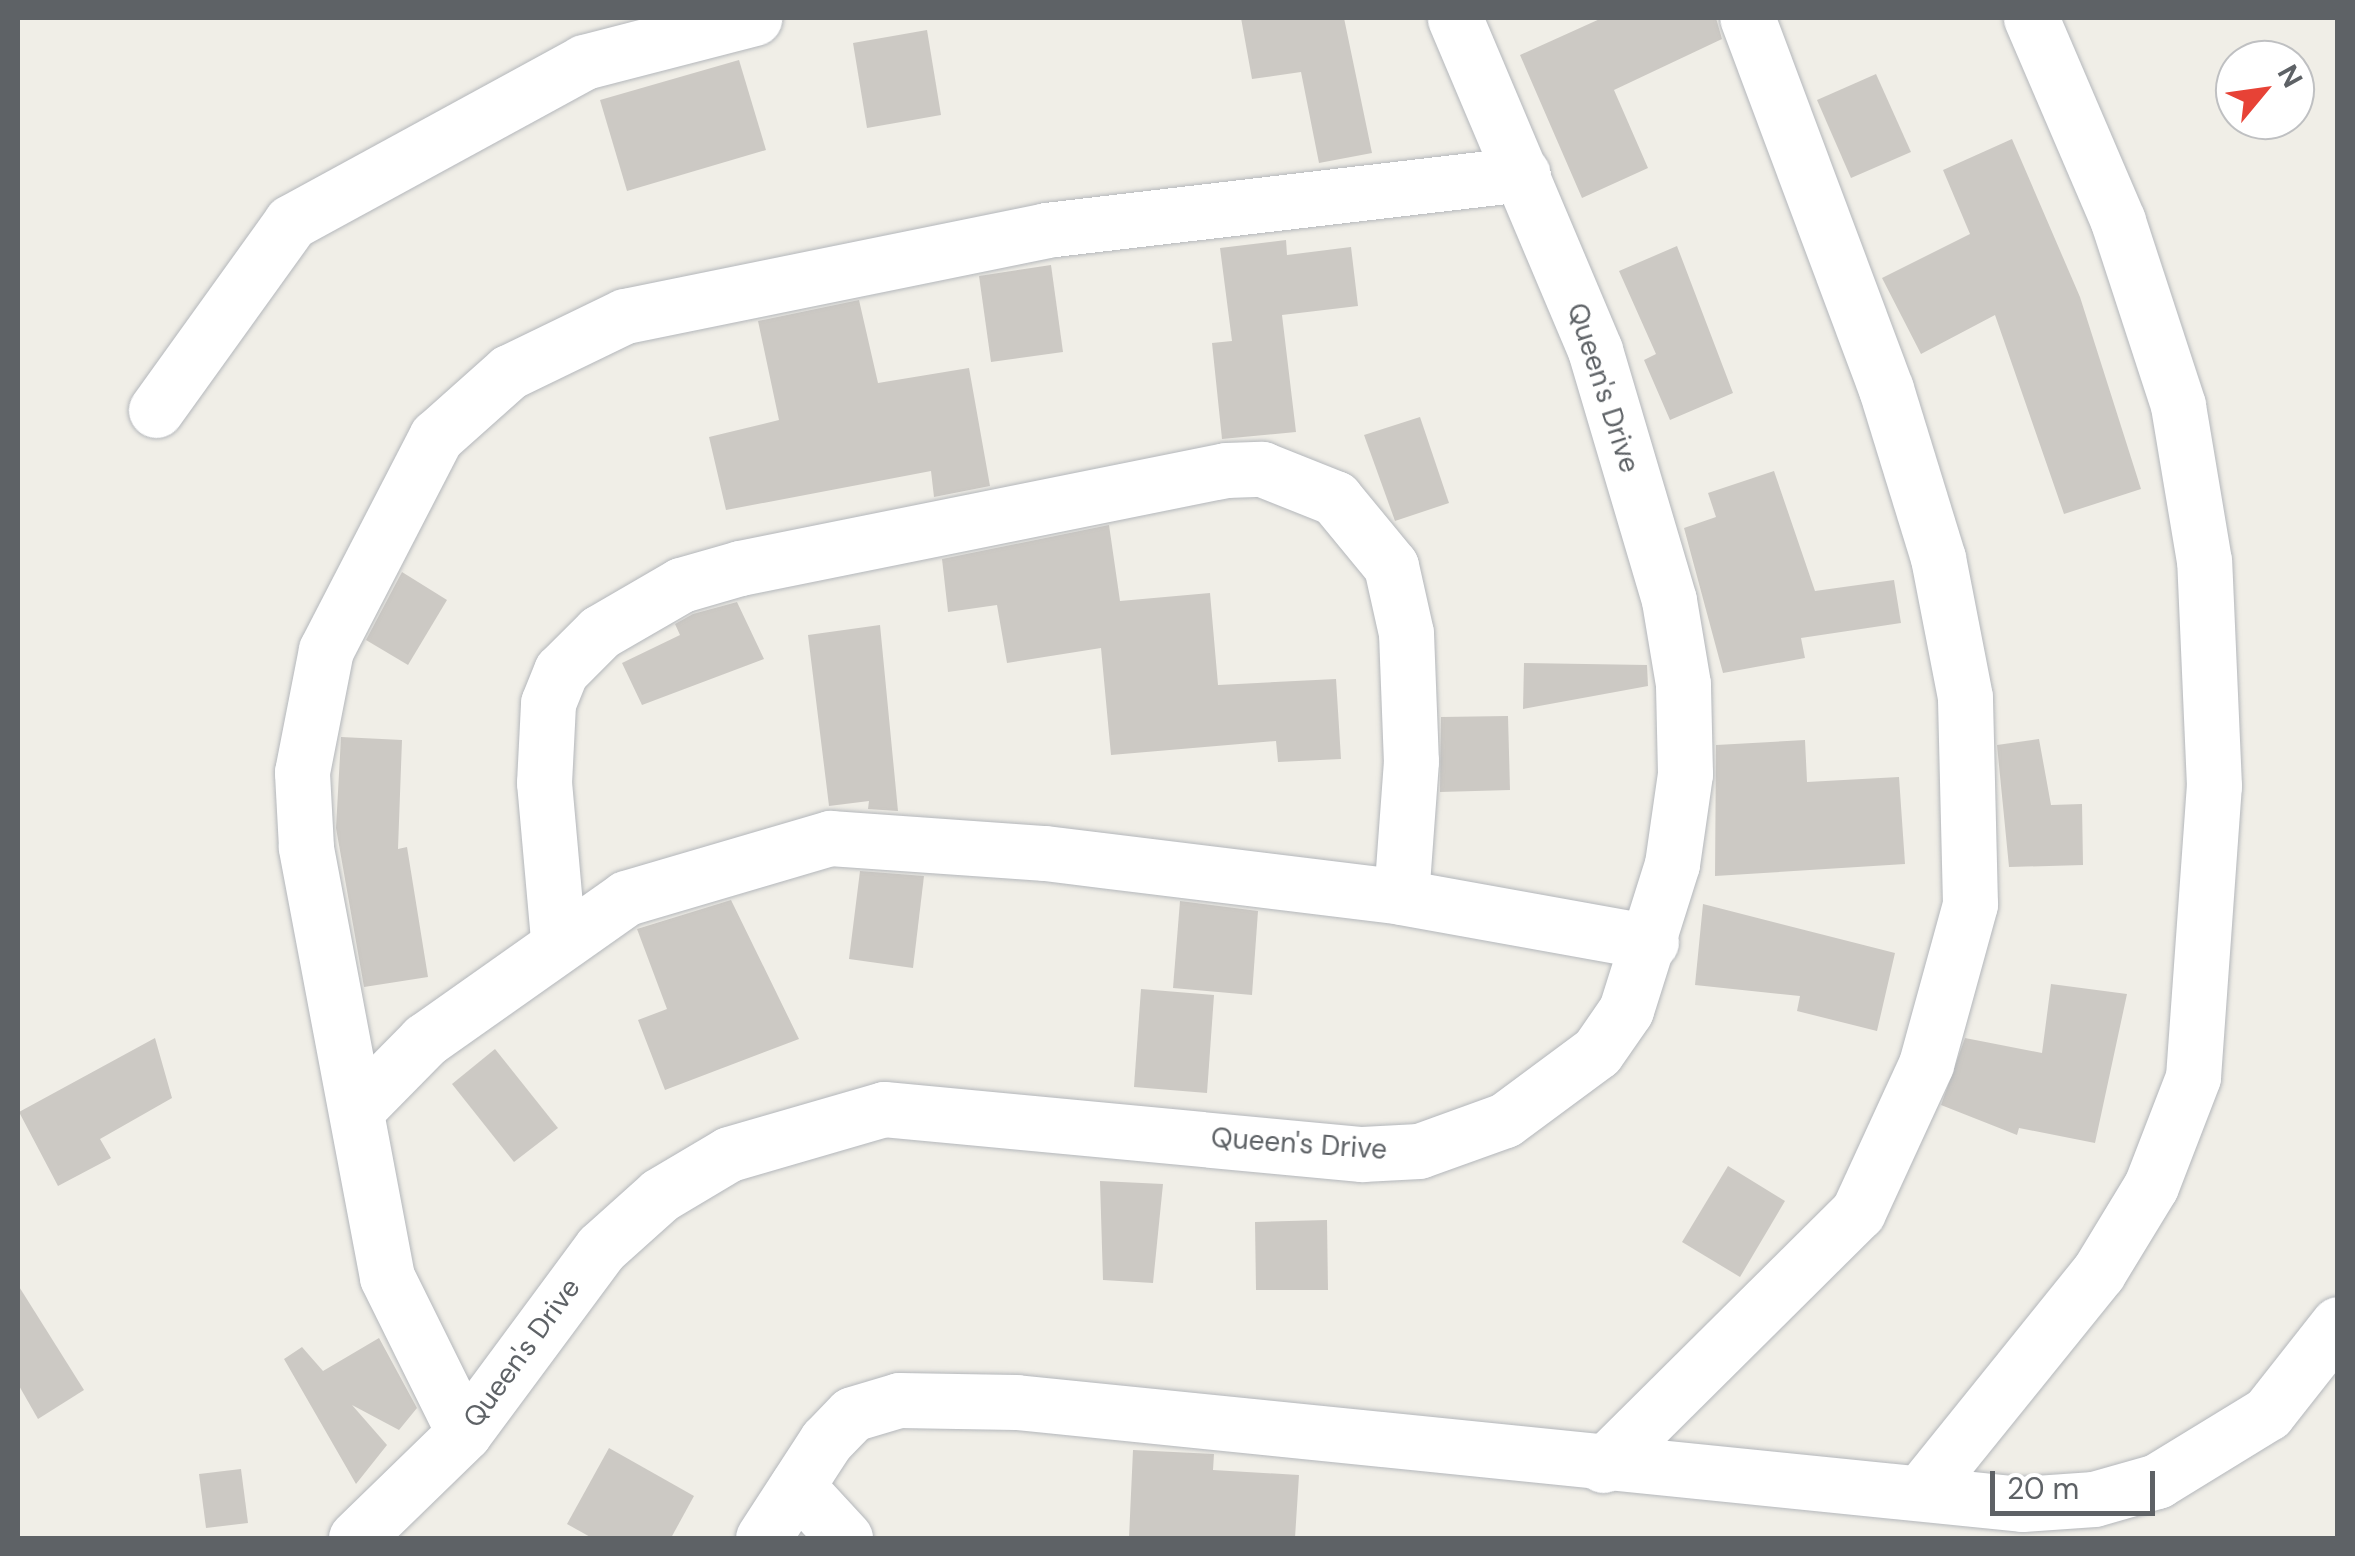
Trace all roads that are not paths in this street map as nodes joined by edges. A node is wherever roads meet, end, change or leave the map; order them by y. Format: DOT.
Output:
graph roads {
  1 [pos="754,18"];
  2 [pos="1454,18"];
  3 [pos="1747,18"];
  4 [pos="2030,18"];
  5 [pos="593,40"];
  6 [pos="1523,174"];
  7 [pos="156,410"];
  8 [pos="1401,897"];
  9 [pos="558,939"];
  10 [pos="1651,942"];
  11 [pos="360,1106"];
  12 [pos="2338,1324"];
  13 [pos="464,1433"];
  14 [pos="1603,1465"];
  15 [pos="797,1486"];
  16 [pos="1920,1492"];
  17 [pos="356,1538"];
  18 [pos="763,1538"];
  19 [pos="845,1538"];
  1 -- 5 [label="street"];
  2 -- 6 [label="street, Queen's Drive"];
  3 -- 14 [label="street"];
  4 -- 16 [label="street"];
  5 -- 7 [label="street"];
  6 -- 10 [label="street, Queen's Drive"];
  6 -- 11 [label="street"];
  8 -- 9 [label="street"];
  8 -- 9 [label="street"];
  8 -- 10 [label="street"];
  9 -- 11 [label="street"];
  10 -- 13 [label="street, Queen's Drive"];
  11 -- 13 [label="street"];
  12 -- 16 [label="street"];
  13 -- 17 [label="street, Queen's Drive"];
  14 -- 15 [label="street"];
  14 -- 16 [label="street"];
  15 -- 18 [label="street"];
  15 -- 19 [label="street"];
}
